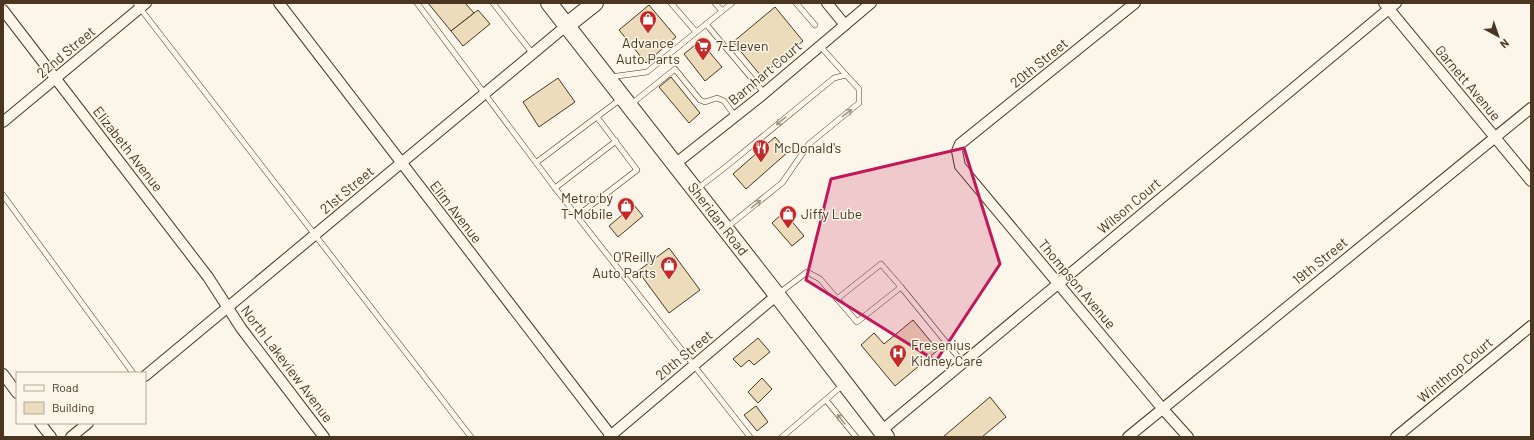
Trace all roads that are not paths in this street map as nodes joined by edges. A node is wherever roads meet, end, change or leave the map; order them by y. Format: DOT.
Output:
graph roads {
  1 [pos="279,3"];
  2 [pos="417,3"];
  3 [pos="493,3"];
  4 [pos="549,3"];
  5 [pos="595,3"];
  6 [pos="671,3"];
  7 [pos="715,3"];
  8 [pos="732,3"];
  9 [pos="796,3"];
  10 [pos="827,3"];
  11 [pos="871,3"];
  12 [pos="1135,3"];
  13 [pos="141,5"];
  14 [pos="1390,5"];
  15 [pos="3,10"];
  16 [pos="722,11"];
  17 [pos="706,24"];
  18 [pos="845,25"];
  19 [pos="566,26"];
  20 [pos="815,26"];
  21 [pos="696,32"];
  22 [pos="820,46"];
  23 [pos="533,54"];
  24 [pos="846,75"];
  25 [pos="56,78"];
  26 [pos="607,78"];
  27 [pos="764,93"];
  28 [pos="486,94"];
  29 [pos="626,102"];
  30 [pos="1531,108"];
  31 [pos="735,116"];
  32 [pos="597,117"];
  33 [pos="3,122"];
  34 [pos="1495,137"];
  35 [pos="616,141"];
  36 [pos="960,144"];
  37 [pos="537,162"];
  38 [pos="401,163"];
  39 [pos="675,164"];
  40 [pos="1531,181"];
  41 [pos="555,188"];
  42 [pos="695,190"];
  43 [pos="3,195"];
  44 [pos="577,216"];
  45 [pos="725,228"];
  46 [pos="315,235"];
  47 [pos="1058,283"];
  48 [pos="901,287"];
  49 [pos="777,295"];
  50 [pos="837,299"];
  51 [pos="228,307"];
  52 [pos="1531,326"];
  53 [pos="963,363"];
  54 [pos="694,365"];
  55 [pos="131,372"];
  56 [pos="3,374"];
  57 [pos="146,375"];
  58 [pos="845,384"];
  59 [pos="16,392"];
  60 [pos="826,400"];
  61 [pos="1162,408"];
  62 [pos="41,424"];
  63 [pos="87,424"];
  64 [pos="883,434"];
  65 [pos="51,437"];
  66 [pos="71,437"];
  67 [pos="324,437"];
  68 [pos="471,437"];
  69 [pos="611,437"];
  70 [pos="750,437"];
  71 [pos="782,437"];
  72 [pos="856,437"];
  73 [pos="1128,437"];
  74 [pos="1188,437"];
  75 [pos="1396,437"];
  1 -- 38 [label="street, Elim Avenue"];
  2 -- 28 [label="lane"];
  3 -- 23 [label="lane"];
  4 -- 19 [label="main road, Sheridan Road"];
  5 -- 19 [label="main road"];
  6 -- 21 [label="lane"];
  7 -- 16 [label="lane"];
  8 -- 16 [label="lane"];
  9 -- 20 [label="lane"];
  10 -- 18 [label="street"];
  11 -- 18 [label="street, Barnhart Court"];
  12 -- 36 [label="street, 20th Street"];
  13 -- 25 [label="street, 22nd Street"];
  13 -- 46 [label="lane"];
  14 -- 34 [label="street, Garnett Avenue"];
  14 -- 47 [label="street, Wilson Court"];
  15 -- 25 [label="street, Elizabeth Avenue"];
  16 -- 17 [label="lane"];
  17 -- 21 [label="lane"];
  17 -- 27 [label="lane"];
  18 -- 22 [label="street, Barnhart Court"];
  19 -- 23 [label="street, 21st Street"];
  19 -- 26 [label="main road, Sheridan Road"];
  21 -- 26 [label="lane"];
  22 -- 24 [label="lane"];
  22 -- 27 [label="street, Barnhart Court"];
  23 -- 28 [label="street, 21st Street"];
  24 -- 42 [label="lane, one-way"];
  45 -- 24 [label="lane, one-way"];
  25 -- 33 [label="street, 22nd Street"];
  25 -- 51 [label="street, Elizabeth Avenue"];
  26 -- 29 [label="main road, Sheridan Road"];
  27 -- 31 [label="street, Barnhart Court"];
  28 -- 37 [label="lane"];
  28 -- 38 [label="street, 21st Street"];
  29 -- 31 [label="lane"];
  29 -- 32 [label="lane"];
  29 -- 39 [label="main road, Sheridan Road"];
  30 -- 34 [label="street, 19th Street"];
  31 -- 39 [label="street, Barnhart Court"];
  32 -- 35 [label="lane"];
  32 -- 37 [label="lane"];
  34 -- 40 [label="street, Garnett Avenue"];
  34 -- 61 [label="street, 19th Street"];
  35 -- 41 [label="lane"];
  35 -- 44 [label="lane"];
  36 -- 47 [label="street, Thompson Avenue"];
  37 -- 41 [label="lane"];
  38 -- 46 [label="street, 21st Street"];
  38 -- 69 [label="street, Elim Avenue"];
  39 -- 42 [label="main road, Sheridan Road"];
  41 -- 44 [label="lane"];
  42 -- 45 [label="main road, Sheridan Road"];
  43 -- 55 [label="lane"];
  44 -- 54 [label="lane"];
  45 -- 49 [label="main road, Sheridan Road"];
  46 -- 51 [label="street, 21st Street"];
  46 -- 68 [label="lane"];
  47 -- 53 [label="street, Wilson Court"];
  47 -- 61 [label="street, Thompson Avenue"];
  48 -- 50 [label="lane"];
  48 -- 50 [label="lane"];
  48 -- 53 [label="lane"];
  49 -- 50 [label="lane"];
  49 -- 54 [label="street, 20th Street"];
  49 -- 58 [label="main road, Sheridan Road"];
  51 -- 57 [label="street, 21st Street"];
  51 -- 67 [label="street, North Lakeview Avenue"];
  52 -- 75 [label="street, Winthrop Court"];
  53 -- 64 [label="street, Wilson Court"];
  54 -- 69 [label="street, 20th Street"];
  54 -- 70 [label="lane"];
  56 -- 59 [label="street"];
  58 -- 60 [label="lane"];
  58 -- 64 [label="main road, Sheridan Road"];
  60 -- 71 [label="lane"];
  72 -- 60 [label="lane, one-way"];
  61 -- 73 [label="street, 19th Street"];
  61 -- 74 [label="street, Thompson Avenue"];
  62 -- 65 [label="street"];
  63 -- 66 [label="street"];
}
